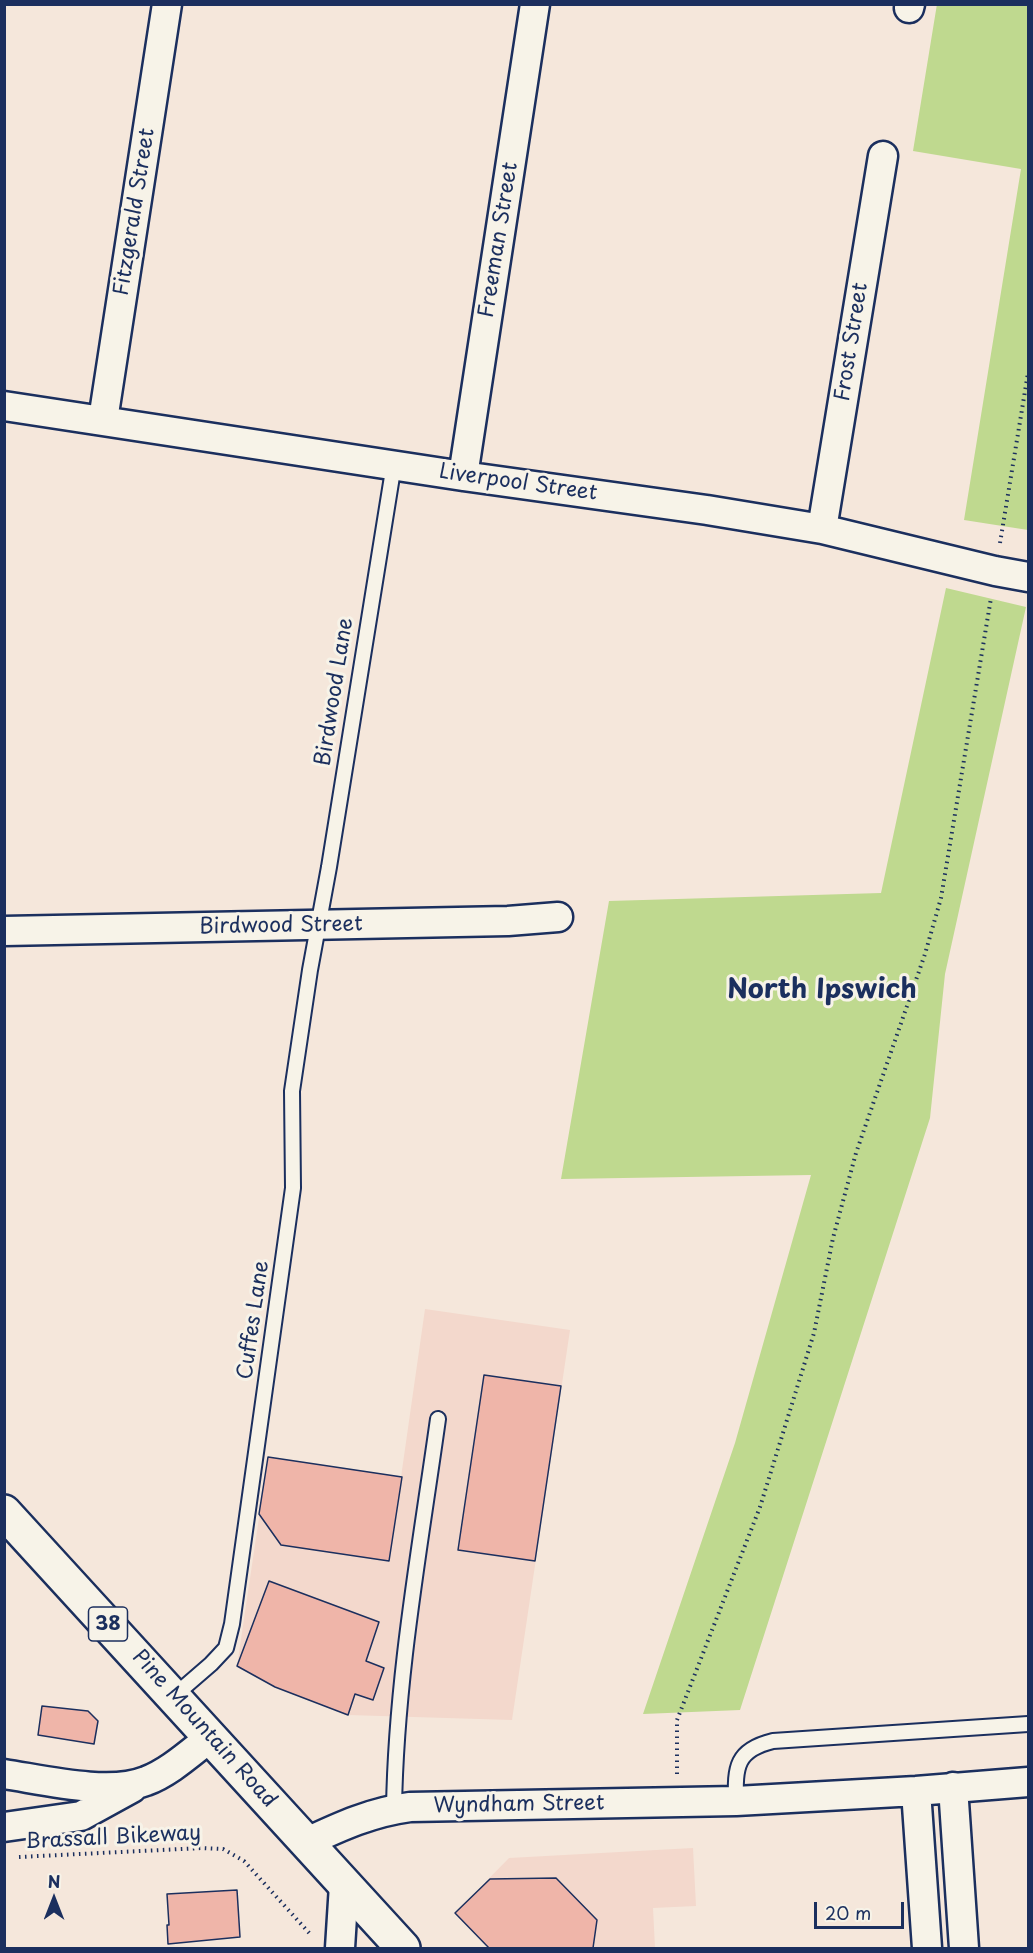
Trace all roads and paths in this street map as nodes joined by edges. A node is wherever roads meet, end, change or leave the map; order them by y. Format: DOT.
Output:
graph roads {
  1 [pos="167,4"];
  2 [pos="535,4"];
  3 [pos="883,156"];
  4 [pos="1029,373"];
  5 [pos="4,406"];
  6 [pos="103,420"];
  7 [pos="394,464"];
  8 [pos="463,476"];
  9 [pos="1003,526"];
  10 [pos="822,529"];
  11 [pos="1029,577"];
  12 [pos="992,591"];
  13 [pos="558,917"];
  14 [pos="318,926"];
  15 [pos="4,931"];
  16 [pos="438,1419"];
  17 [pos="4,1512"];
  18 [pos="174,1696"];
  19 [pos="1029,1724"];
  20 [pos="212,1737"];
  21 [pos="4,1774"];
  22 [pos="1029,1782"];
  23 [pos="141,1783"];
  24 [pos="953,1787"];
  25 [pos="916,1791"];
  26 [pos="678,1801"];
  27 [pos="736,1801"];
  28 [pos="394,1809"];
  29 [pos="4,1827"];
  30 [pos="307,1842"];
  31 [pos="16,1857"];
  32 [pos="344,1885"];
  33 [pos="314,1938"];
  34 [pos="340,1948"];
  35 [pos="403,1948"];
  36 [pos="927,1948"];
  37 [pos="964,1948"];
  1 -- 6 [label="street, Fitzgerald Street"];
  2 -- 8 [label="street, Freeman Street"];
  3 -- 10 [label="street, Frost Street"];
  4 -- 9 [label="path"];
  5 -- 6 [label="street, Liverpool Street"];
  6 -- 7 [label="street, Liverpool Street"];
  7 -- 8 [label="street, Liverpool Street"];
  7 -- 14 [label="lane, Birdwood Lane"];
  8 -- 10 [label="street, Liverpool Street"];
  10 -- 11 [label="street, Liverpool Street"];
  12 -- 26 [label="path"];
  13 -- 14 [label="street, Birdwood Street"];
  14 -- 15 [label="street, Birdwood Street"];
  14 -- 18 [label="lane, Cuffes Lane"];
  16 -- 28 [label="lane"];
  17 -- 18 [label="main road, Pine Mountain Road / 38"];
  18 -- 20 [label="main road, Pine Mountain Road / 38"];
  19 -- 27 [label="lane"];
  20 -- 23 [label="street"];
  20 -- 30 [label="main road, Pine Mountain Road / 38"];
  21 -- 23 [label="street"];
  22 -- 24 [label="street, Wyndham Street"];
  23 -- 29 [label="street"];
  24 -- 25 [label="street, Wyndham Street"];
  24 -- 37 [label="street"];
  25 -- 27 [label="street, Wyndham Street"];
  25 -- 36 [label="street"];
  26 -- 27 [label="street, Wyndham Street"];
  26 -- 28 [label="street, Wyndham Street"];
  28 -- 30 [label="street, Wyndham Street"];
  30 -- 32 [label="main road, Pine Mountain Road / 38"];
  31 -- 33 [label="path, Brassall Bikeway"];
  32 -- 34 [label="street"];
  32 -- 35 [label="main road, Pine Mountain Road / 38"];
}
